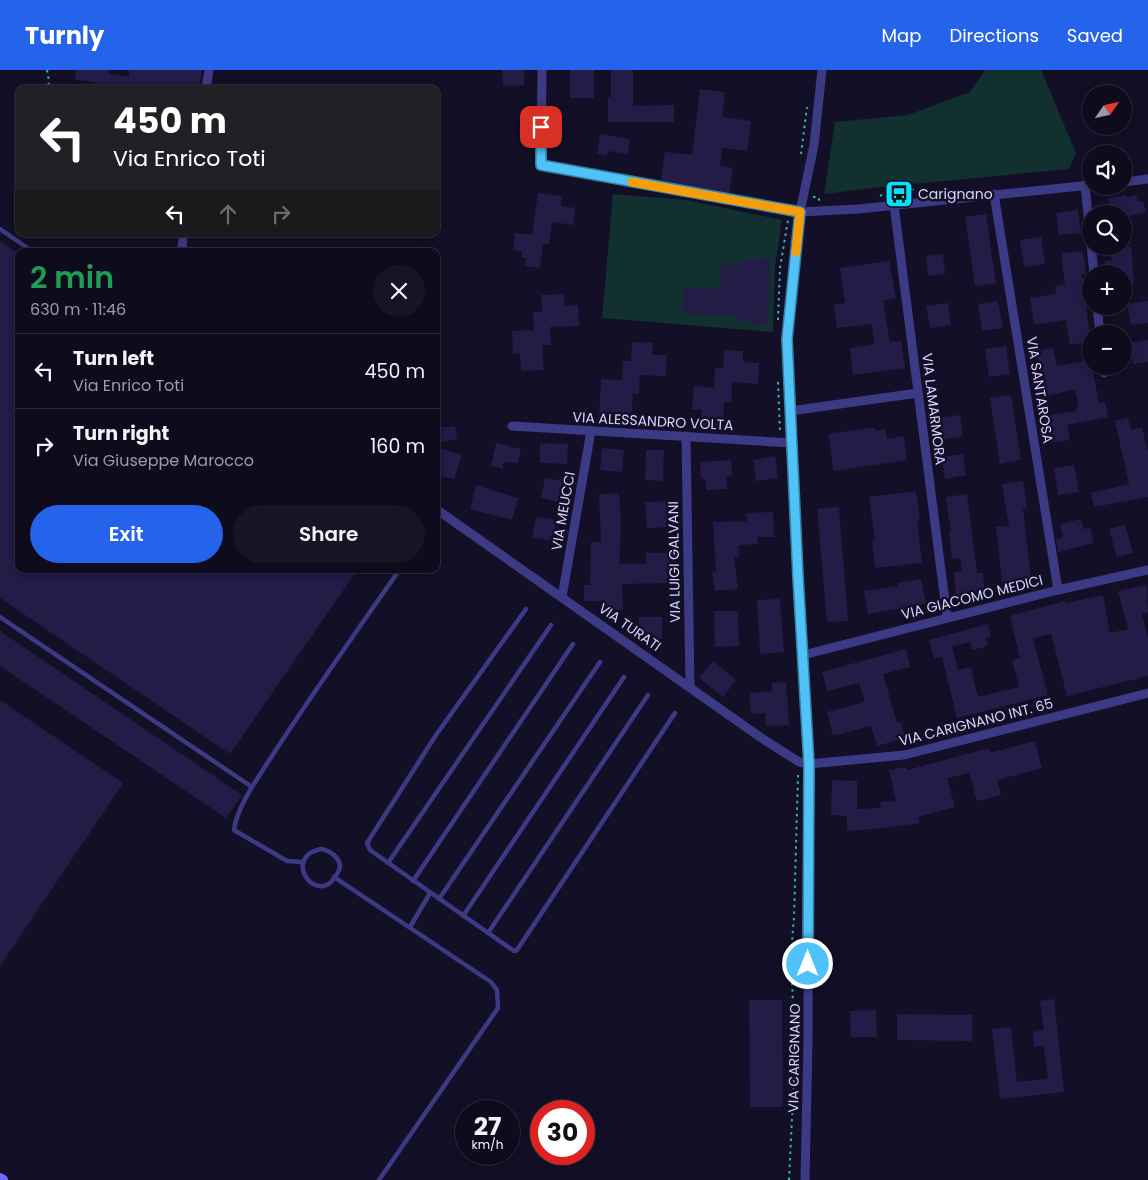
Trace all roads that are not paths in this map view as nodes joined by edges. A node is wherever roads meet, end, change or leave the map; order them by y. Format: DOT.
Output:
graph roads {
  1 [pos="209,70"];
  2 [pos="542,70"];
  3 [pos="822,70"];
  4 [pos="207,85"];
  5 [pos="1148,179"];
  6 [pos="1132,181"];
  7 [pos="1082,186"];
  8 [pos="994,194"];
  9 [pos="1089,195"];
  10 [pos="894,205"];
  11 [pos="800,212"];
  12 [pos="0,229"];
  13 [pos="28,248"];
  14 [pos="1093,265"];
  15 [pos="918,393"];
  16 [pos="790,410"];
  17 [pos="512,426"];
  18 [pos="592,431"];
  19 [pos="686,436"];
  20 [pos="792,443"];
  21 [pos="440,512"];
  22 [pos="1148,570"];
  23 [pos="397,573"];
  24 [pos="1058,590"];
  25 [pos="562,596"];
  26 [pos="526,609"];
  27 [pos="948,617"];
  28 [pos="0,618"];
  29 [pos="551,625"];
  30 [pos="573,644"];
  31 [pos="803,655"];
  32 [pos="600,662"];
  33 [pos="624,677"];
  34 [pos="690,687"];
  35 [pos="1148,694"];
  36 [pos="648,695"];
  37 [pos="675,713"];
  38 [pos="809,764"];
  39 [pos="252,788"];
  40 [pos="303,862"];
  41 [pos="388,863"];
  42 [pos="334,877"];
  43 [pos="413,881"];
  44 [pos="430,893"];
  45 [pos="439,899"];
  46 [pos="463,916"];
  47 [pos="410,927"];
  48 [pos="488,933"];
  49 [pos="379,1180"];
  50 [pos="805,1180"];
  1 -- 4 [label="street"];
  2 -- 11 [label="street"];
  3 -- 11 [label="street, VIA CARIGNANO"];
  5 -- 6 [label="street"];
  7 -- 8 [label="street"];
  8 -- 10 [label="street"];
  8 -- 24 [label="street, VIA SANTAROSA"];
  9 -- 14 [label="street"];
  10 -- 11 [label="street"];
  10 -- 15 [label="street, VIA LAMARMORA"];
  11 -- 16 [label="street, VIA CARIGNANO"];
  12 -- 13 [label="lane"];
  15 -- 16 [label="street"];
  15 -- 27 [label="street, VIA LAMARMORA"];
  16 -- 20 [label="street, VIA CARIGNANO"];
  17 -- 18 [label="street, VIA ALESSANDRO VOLTA"];
  18 -- 19 [label="street, VIA ALESSANDRO VOLTA"];
  18 -- 25 [label="street, VIA MEUCCI"];
  19 -- 20 [label="street, VIA ALESSANDRO VOLTA"];
  19 -- 34 [label="street, VIA LUIGI GALVANI"];
  20 -- 31 [label="street, VIA CARIGNANO"];
  21 -- 25 [label="street, VIA TURATI"];
  22 -- 24 [label="street, VIA GIACOMO MEDICI"];
  23 -- 39 [label="lane"];
  24 -- 27 [label="street, VIA GIACOMO MEDICI"];
  25 -- 34 [label="street, VIA TURATI"];
  26 -- 41 [label="lane"];
  27 -- 31 [label="street, VIA GIACOMO MEDICI"];
  28 -- 39 [label="lane"];
  29 -- 41 [label="lane"];
  30 -- 43 [label="lane"];
  31 -- 38 [label="street, VIA CARIGNANO"];
  32 -- 45 [label="lane"];
  33 -- 46 [label="lane"];
  34 -- 38 [label="street, VIA TURATI"];
  35 -- 38 [label="street, VIA CARIGNANO INT. 65"];
  36 -- 48 [label="lane"];
  37 -- 48 [label="lane"];
  38 -- 50 [label="street, VIA CARIGNANO"];
  39 -- 40 [label="lane"];
  40 -- 42 [label="lane"];
  40 -- 42 [label="lane"];
  41 -- 43 [label="lane"];
  42 -- 47 [label="lane"];
  43 -- 44 [label="lane"];
  44 -- 45 [label="lane"];
  44 -- 47 [label="lane"];
  45 -- 46 [label="lane"];
  46 -- 48 [label="lane"];
  47 -- 49 [label="lane"];
}
